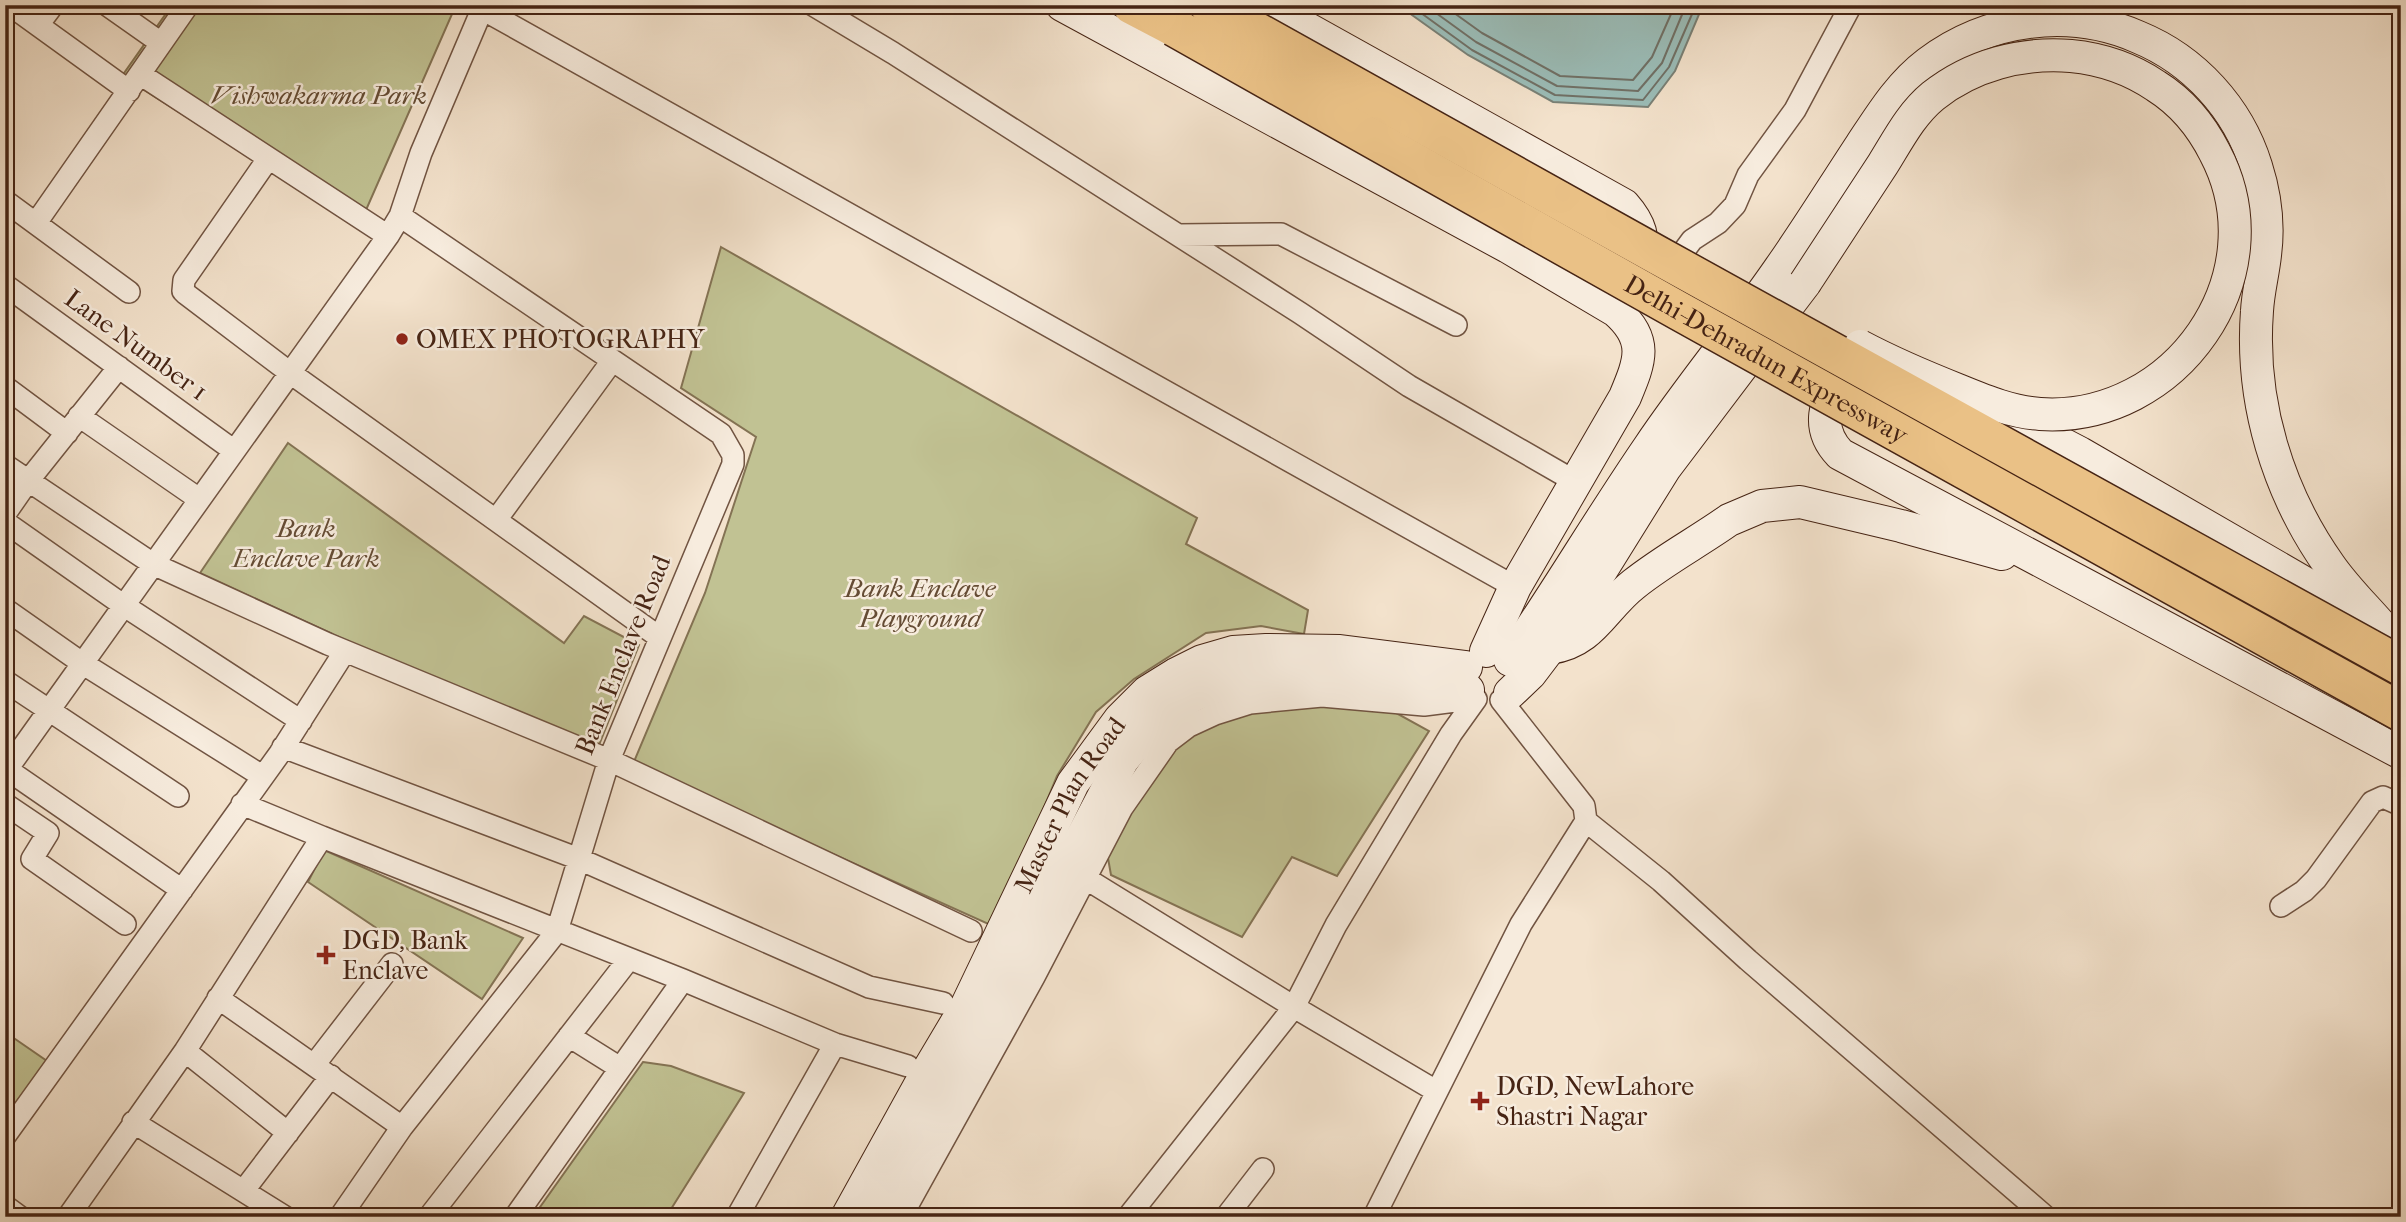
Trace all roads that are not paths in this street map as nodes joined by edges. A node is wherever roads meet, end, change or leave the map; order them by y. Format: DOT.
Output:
graph roads {
  1 [pos="10,5"];
  2 [pos="53,5"];
  3 [pos="107,5"];
  4 [pos="187,5"];
  5 [pos="813,5"];
  6 [pos="1062,5"];
  7 [pos="1132,5"];
  8 [pos="1209,5"];
  9 [pos="1265,5"];
  10 [pos="1851,5"];
  11 [pos="480,7"];
  12 [pos="38,25"];
  13 [pos="161,43"];
  14 [pos="134,82"];
  15 [pos="268,159"];
  16 [pos="5,201"];
  17 [pos="400,216"];
  18 [pos="36,223"];
  19 [pos="1178,235"];
  20 [pos="388,236"];
  21 [pos="1659,256"];
  22 [pos="1793,275"];
  23 [pos="5,285"];
  24 [pos="129,292"];
  25 [pos="1623,318"];
  26 [pos="1457,325"];
  27 [pos="611,360"];
  28 [pos="119,367"];
  29 [pos="289,372"];
  30 [pos="5,387"];
  31 [pos="73,425"];
  32 [pos="233,450"];
  33 [pos="5,465"];
  34 [pos="28,481"];
  35 [pos="1576,482"];
  36 [pos="199,499"];
  37 [pos="5,514"];
  38 [pos="496,520"];
  39 [pos="5,522"];
  40 [pos="153,564"];
  41 [pos="2064,572"];
  42 [pos="1515,587"];
  43 [pos="123,605"];
  44 [pos="5,609"];
  45 [pos="2392,634"];
  46 [pos="659,636"];
  47 [pos="1550,648"];
  48 [pos="345,651"];
  49 [pos="82,663"];
  50 [pos="2401,666"];
  51 [pos="1488,680"];
  52 [pos="5,681"];
  53 [pos="48,712"];
  54 [pos="2401,712"];
  55 [pos="301,721"];
  56 [pos="283,747"];
  57 [pos="2401,753"];
  58 [pos="609,760"];
  59 [pos="6,769"];
  60 [pos="262,776"];
  61 [pos="178,796"];
  62 [pos="5,804"];
  63 [pos="242,804"];
  64 [pos="2401,805"];
  65 [pos="1586,821"];
  66 [pos="322,837"];
  67 [pos="579,859"];
  68 [pos="1085,878"];
  69 [pos="182,890"];
  70 [pos="2281,906"];
  71 [pos="125,923"];
  72 [pos="1048,927"];
  73 [pos="557,931"];
  74 [pos="971,931"];
  75 [pos="629,959"];
  76 [pos="392,964"];
  77 [pos="684,980"];
  78 [pos="218,998"];
  79 [pos="943,1003"];
  80 [pos="1294,1007"];
  81 [pos="569,1036"];
  82 [pos="835,1044"];
  83 [pos="185,1051"];
  84 [pos="908,1066"];
  85 [pos="620,1068"];
  86 [pos="323,1071"];
  87 [pos="1436,1091"];
  88 [pos="133,1122"];
  89 [pos="402,1127"];
  90 [pos="288,1133"];
  91 [pos="5,1136"];
  92 [pos="1263,1168"];
  93 [pos="244,1190"];
  94 [pos="5,1206"];
  95 [pos="20,1217"];
  96 [pos="68,1217"];
  97 [pos="285,1217"];
  98 [pos="340,1217"];
  99 [pos="429,1217"];
  100 [pos="515,1217"];
  101 [pos="737,1217"];
  102 [pos="847,1217"];
  103 [pos="882,1217"];
  104 [pos="901,1217"];
  105 [pos="1128,1217"];
  106 [pos="1226,1217"];
  107 [pos="1374,1217"];
  108 [pos="2046,1217"];
  1 -- 12 [label="street"];
  2 -- 12 [label="street"];
  3 -- 13 [label="street"];
  4 -- 13 [label="street"];
  5 -- 19 [label="street"];
  6 -- 25 [label="main road"];
  7 -- 54 [label="highway, Delhi-Dehradun Expressway, bridge"];
  8 -- 21 [label="highway, Delhi-Dehradun Expressway, bridge"];
  9 -- 25 [label="main road"];
  10 -- 25 [label="street"];
  11 -- 17 [label="street"];
  11 -- 42 [label="street"];
  12 -- 14 [label="street"];
  13 -- 14 [label="street"];
  14 -- 15 [label="street"];
  14 -- 18 [label="street"];
  15 -- 20 [label="street"];
  15 -- 29 [label="street"];
  16 -- 18 [label="street"];
  17 -- 20 [label="street"];
  17 -- 27 [label="street, Bank Enclave Road"];
  18 -- 24 [label="street"];
  19 -- 26 [label="street"];
  19 -- 35 [label="street"];
  20 -- 29 [label="street"];
  21 -- 22 [label="main road, bridge"];
  21 -- 50 [label="highway, Delhi-Dehradun Expressway, bridge"];
  22 -- 45 [label="main road"];
  22 -- 47 [label="main road"];
  22 -- 51 [label="main road"];
  23 -- 28 [label="street, Lane Number 1"];
  25 -- 35 [label="main road"];
  27 -- 38 [label="street"];
  27 -- 46 [label="street, Bank Enclave Road"];
  28 -- 31 [label="street"];
  28 -- 32 [label="street, Lane Number 1"];
  29 -- 32 [label="street"];
  29 -- 38 [label="street"];
  30 -- 31 [label="street"];
  31 -- 34 [label="street"];
  31 -- 36 [label="street"];
  32 -- 36 [label="street"];
  33 -- 34 [label="street"];
  34 -- 37 [label="street"];
  34 -- 40 [label="street"];
  35 -- 42 [label="main road"];
  36 -- 40 [label="street"];
  38 -- 46 [label="street"];
  39 -- 43 [label="street"];
  40 -- 43 [label="street"];
  40 -- 48 [label="street"];
  41 -- 45 [label="main road"];
  41 -- 47 [label="main road"];
  41 -- 57 [label="main road"];
  42 -- 51 [label="main road"];
  43 -- 49 [label="street"];
  43 -- 55 [label="street"];
  44 -- 49 [label="street"];
  46 -- 58 [label="street, Bank Enclave Road"];
  47 -- 51 [label="main road"];
  48 -- 55 [label="street"];
  48 -- 58 [label="street"];
  49 -- 53 [label="street"];
  49 -- 60 [label="street"];
  51 -- 65 [label="street"];
  51 -- 68 [label="street"];
  51 -- 72 [label="main road"];
  51 -- 80 [label="street"];
  51 -- 102 [label="main road, Master Plan Road"];
  52 -- 53 [label="street"];
  53 -- 59 [label="street"];
  53 -- 61 [label="street"];
  55 -- 56 [label="street"];
  56 -- 60 [label="street"];
  56 -- 67 [label="street"];
  58 -- 67 [label="street, Bank Enclave Road"];
  58 -- 74 [label="street"];
  59 -- 69 [label="street"];
  60 -- 63 [label="street"];
  62 -- 71 [label="street"];
  63 -- 66 [label="street"];
  63 -- 69 [label="street"];
  64 -- 70 [label="street"];
  65 -- 87 [label="street"];
  65 -- 108 [label="street"];
  66 -- 73 [label="street"];
  66 -- 78 [label="street"];
  67 -- 73 [label="street, Bank Enclave Road"];
  67 -- 79 [label="street"];
  68 -- 72 [label="street"];
  68 -- 80 [label="street"];
  69 -- 91 [label="street"];
  72 -- 103 [label="main road"];
  72 -- 104 [label="street"];
  73 -- 75 [label="street"];
  73 -- 89 [label="street, Bank Enclave Road"];
  75 -- 77 [label="street"];
  75 -- 81 [label="street"];
  76 -- 86 [label="street"];
  77 -- 82 [label="street"];
  77 -- 85 [label="street"];
  78 -- 83 [label="street"];
  78 -- 86 [label="street"];
  80 -- 87 [label="street"];
  80 -- 105 [label="street"];
  81 -- 85 [label="street"];
  81 -- 99 [label="street"];
  82 -- 84 [label="street"];
  82 -- 101 [label="street"];
  83 -- 88 [label="street"];
  83 -- 90 [label="street"];
  85 -- 100 [label="street"];
  86 -- 89 [label="street"];
  86 -- 90 [label="street"];
  87 -- 107 [label="street"];
  88 -- 93 [label="street"];
  88 -- 96 [label="street"];
  89 -- 98 [label="street, Bank Enclave Road"];
  90 -- 93 [label="street"];
  92 -- 106 [label="street"];
  93 -- 97 [label="street"];
  94 -- 95 [label="street"];
}
